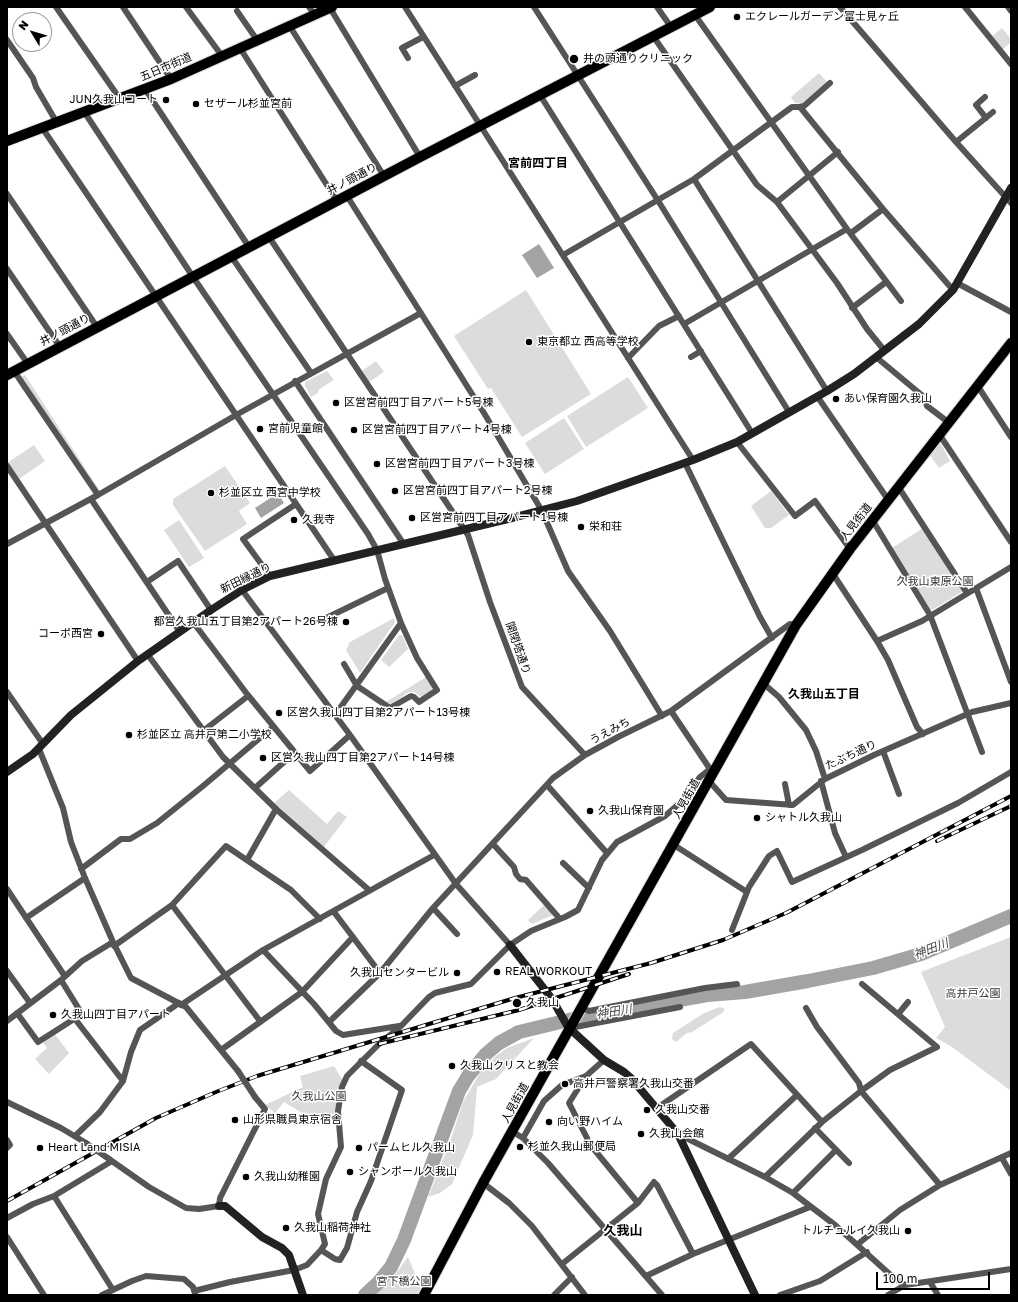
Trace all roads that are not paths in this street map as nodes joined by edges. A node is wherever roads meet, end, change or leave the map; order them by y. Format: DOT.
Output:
graph roads {
  1 [pos="56,7"];
  2 [pos="123,7"];
  3 [pos="186,7"];
  4 [pos="331,7"];
  5 [pos="405,7"];
  6 [pos="534,7"];
  7 [pos="658,7"];
  8 [pos="710,7"];
  9 [pos="840,7"];
  10 [pos="1008,7"];
  11 [pos="968,8"];
  12 [pos="237,11"];
  13 [pos="312,11"];
  14 [pos="1011,11"];
  15 [pos="694,15"];
  16 [pos="290,25"];
  17 [pos="671,27"];
  18 [pos="654,36"];
  19 [pos="424,37"];
  20 [pos="7,40"];
  21 [pos="257,40"];
  22 [pos="240,48"];
  23 [pos="222,56"];
  24 [pos="408,58"];
  25 [pos="1011,64"];
  26 [pos="475,75"];
  27 [pos="578,75"];
  28 [pos="171,79"];
  29 [pos="830,83"];
  30 [pos="455,86"];
  31 [pos="145,89"];
  32 [pos="540,96"];
  33 [pos="985,97"];
  34 [pos="120,99"];
  35 [pos="800,107"];
  36 [pos="993,112"];
  37 [pos="85,113"];
  38 [pos="986,118"];
  39 [pos="771,122"];
  40 [pos="57,124"];
  41 [pos="481,125"];
  42 [pos="43,129"];
  43 [pos="7,141"];
  44 [pos="956,142"];
  45 [pos="734,150"];
  46 [pos="838,152"];
  47 [pos="420,157"];
  48 [pos="384,176"];
  49 [pos="809,176"];
  50 [pos="694,179"];
  51 [pos="1011,188"];
  52 [pos="7,194"];
  53 [pos="347,196"];
  54 [pos="657,199"];
  55 [pos="1008,200"];
  56 [pos="337,201"];
  57 [pos="777,202"];
  58 [pos="883,209"];
  59 [pos="619,222"];
  60 [pos="849,231"];
  61 [pos="269,237"];
  62 [pos="249,247"];
  63 [pos="812,250"];
  64 [pos="563,255"];
  65 [pos="231,256"];
  66 [pos="7,269"];
  67 [pos="193,277"];
  68 [pos="758,281"];
  69 [pos="886,282"];
  70 [pos="955,287"];
  71 [pos="155,296"];
  72 [pos="901,301"];
  73 [pos="721,302"];
  74 [pos="852,308"];
  75 [pos="1011,312"];
  76 [pos="420,313"];
  77 [pos="679,316"];
  78 [pos="684,324"];
  79 [pos="97,327"];
  80 [pos="7,334"];
  81 [pos="1011,343"];
  82 [pos="60,347"];
  83 [pos="884,350"];
  84 [pos="700,351"];
  85 [pos="347,353"];
  86 [pos="691,356"];
  87 [pos="876,357"];
  88 [pos="628,358"];
  89 [pos="28,364"];
  90 [pos="10,373"];
  91 [pos="311,373"];
  92 [pos="295,382"];
  93 [pos="977,385"];
  94 [pos="827,390"];
  95 [pos="273,394"];
  96 [pos="817,396"];
  97 [pos="789,412"];
  98 [pos="236,415"];
  99 [pos="948,422"];
  100 [pos="752,433"];
  101 [pos="939,434"];
  102 [pos="1011,437"];
  103 [pos="737,442"];
  104 [pos="689,462"];
  105 [pos="7,466"];
  106 [pos="899,488"];
  107 [pos="98,495"];
  108 [pos="91,499"];
  109 [pos="889,501"];
  110 [pos="296,504"];
  111 [pos="542,511"];
  112 [pos="873,521"];
  113 [pos="46,523"];
  114 [pos="464,529"];
  115 [pos="1011,542"];
  116 [pos="403,543"];
  117 [pos="7,544"];
  118 [pos="850,549"];
  119 [pos="378,550"];
  120 [pos="334,560"];
  121 [pos="1011,567"];
  122 [pos="832,574"];
  123 [pos="270,576"];
  124 [pos="147,582"];
  125 [pos="388,588"];
  126 [pos="976,588"];
  127 [pos="242,590"];
  128 [pos="967,593"];
  129 [pos="211,610"];
  130 [pos="930,614"];
  131 [pos="322,620"];
  132 [pos="193,622"];
  133 [pos="401,623"];
  134 [pos="796,625"];
  135 [pos="180,632"];
  136 [pos="772,638"];
  137 [pos="878,641"];
  138 [pos="148,654"];
  139 [pos="138,662"];
  140 [pos="344,664"];
  141 [pos="1011,682"];
  142 [pos="764,684"];
  143 [pos="357,686"];
  144 [pos="7,692"];
  145 [pos="248,696"];
  146 [pos="1011,703"];
  147 [pos="671,711"];
  148 [pos="335,715"];
  149 [pos="967,715"];
  150 [pos="662,716"];
  151 [pos="273,727"];
  152 [pos="204,731"];
  153 [pos="923,734"];
  154 [pos="350,735"];
  155 [pos="41,747"];
  156 [pos="883,751"];
  157 [pos="982,752"];
  158 [pos="294,753"];
  159 [pos="585,755"];
  160 [pos="229,764"];
  161 [pos="714,769"];
  162 [pos="7,772"];
  163 [pos="1011,772"];
  164 [pos="823,780"];
  165 [pos="709,781"];
  166 [pos="785,784"];
  167 [pos="548,785"];
  168 [pos="255,788"];
  169 [pos="899,794"];
  170 [pos="789,805"];
  171 [pos="276,809"];
  172 [pos="493,844"];
  173 [pos="674,844"];
  174 [pos="434,854"];
  175 [pos="607,854"];
  176 [pos="846,857"];
  177 [pos="247,860"];
  178 [pos="563,863"];
  179 [pos="81,869"];
  180 [pos="85,878"];
  181 [pos="456,884"];
  182 [pos="589,888"];
  183 [pos="7,890"];
  184 [pos="369,890"];
  185 [pos="747,892"];
  186 [pos="172,905"];
  187 [pos="433,908"];
  188 [pos="334,912"];
  189 [pos="26,918"];
  190 [pos="320,919"];
  191 [pos="560,919"];
  192 [pos="732,930"];
  193 [pos="457,934"];
  194 [pos="353,937"];
  195 [pos="114,944"];
  196 [pos="510,945"];
  197 [pos="263,950"];
  198 [pos="7,971"];
  199 [pos="380,973"];
  200 [pos="224,976"];
  201 [pos="62,978"];
  202 [pos="737,984"];
  203 [pos="862,984"];
  204 [pos="302,992"];
  205 [pos="908,1002"];
  206 [pos="30,1003"];
  207 [pos="180,1004"];
  208 [pos="680,1007"];
  209 [pos="806,1008"];
  210 [pos="581,1011"];
  211 [pos="17,1013"];
  212 [pos="899,1013"];
  213 [pos="75,1019"];
  214 [pos="7,1021"];
  215 [pos="260,1021"];
  216 [pos="329,1022"];
  217 [pos="401,1026"];
  218 [pos="570,1027"];
  219 [pos="221,1050"];
  220 [pos="604,1060"];
  221 [pos="361,1062"];
  222 [pos="586,1076"];
  223 [pos="123,1081"];
  224 [pos="861,1091"];
  225 [pos="797,1095"];
  226 [pos="7,1103"];
  227 [pos="657,1108"];
  228 [pos="822,1122"];
  229 [pos="815,1128"];
  230 [pos="513,1132"];
  231 [pos="678,1134"];
  232 [pos="75,1136"];
  233 [pos="523,1138"];
  234 [pos="7,1140"];
  235 [pos="7,1148"];
  236 [pos="836,1150"];
  237 [pos="1011,1154"];
  238 [pos="1002,1158"];
  239 [pos="728,1159"];
  240 [pos="110,1160"];
  241 [pos="849,1163"];
  242 [pos="1011,1174"];
  243 [pos="765,1177"];
  244 [pos="484,1183"];
  245 [pos="940,1185"];
  246 [pos="793,1193"];
  247 [pos="54,1196"];
  248 [pos="638,1203"];
  249 [pos="220,1206"];
  250 [pos="810,1207"];
  251 [pos="7,1218"];
  252 [pos="606,1230"];
  253 [pos="7,1237"];
  254 [pos="729,1240"];
  255 [pos="858,1244"];
  256 [pos="322,1250"];
  257 [pos="867,1252"];
  258 [pos="693,1254"];
  259 [pos="562,1264"];
  260 [pos="1011,1269"];
  261 [pos="294,1270"];
  262 [pos="646,1276"];
  263 [pos="572,1277"];
  264 [pos="930,1282"];
  265 [pos="905,1285"];
  266 [pos="113,1290"];
  267 [pos="195,1293"];
  268 [pos="791,1293"];
  269 [pos="44,1295"];
  270 [pos="102,1295"];
  271 [pos="303,1295"];
  272 [pos="424,1295"];
  273 [pos="554,1295"];
  274 [pos="585,1295"];
  275 [pos="662,1295"];
  276 [pos="755,1295"];
  277 [pos="780,1295"];
  278 [pos="888,1295"];
  279 [pos="938,1295"];
  1 -- 34 [label="street"];
  2 -- 28 [label="street"];
  3 -- 23 [label="street"];
  4 -- 13 [label="main road, 五日市街道"];
  4 -- 47 [label="street"];
  5 -- 19 [label="street"];
  6 -- 27 [label="street"];
  7 -- 17 [label="street"];
  8 -- 15 [label="main road, 井ノ頭通り"];
  9 -- 44 [label="street"];
  10 -- 14 [label="street"];
  11 -- 25 [label="street"];
  12 -- 21 [label="street"];
  13 -- 16 [label="main road, 五日市街道"];
  15 -- 17 [label="main road, 井ノ頭通り"];
  15 -- 39 [label="street"];
  16 -- 21 [label="main road, 五日市街道"];
  16 -- 48 [label="street"];
  17 -- 18 [label="main road, 井ノ頭通り"];
  18 -- 27 [label="main road, 井ノ頭通り"];
  18 -- 45 [label="street"];
  19 -- 24 [label="street"];
  19 -- 30 [label="street"];
  20 -- 40 [label="street"];
  21 -- 22 [label="main road, 五日市街道"];
  22 -- 23 [label="main road, 五日市街道"];
  22 -- 56 [label="street"];
  23 -- 28 [label="main road, 五日市街道"];
  26 -- 30 [label="street"];
  27 -- 32 [label="main road, 井ノ頭通り"];
  27 -- 54 [label="street"];
  28 -- 31 [label="main road, 五日市街道"];
  29 -- 35 [label="street"];
  30 -- 41 [label="street"];
  31 -- 34 [label="main road, 五日市街道"];
  31 -- 62 [label="street"];
  32 -- 41 [label="main road, 井ノ頭通り"];
  32 -- 59 [label="street"];
  33 -- 38 [label="street"];
  34 -- 37 [label="main road, 五日市街道"];
  35 -- 39 [label="street"];
  35 -- 46 [label="street"];
  36 -- 38 [label="street"];
  37 -- 40 [label="main road, 五日市街道"];
  37 -- 67 [label="street"];
  38 -- 44 [label="street"];
  39 -- 45 [label="street"];
  39 -- 49 [label="street"];
  40 -- 42 [label="main road, 五日市街道"];
  41 -- 47 [label="main road, 井ノ頭通り"];
  41 -- 64 [label="street"];
  42 -- 43 [label="main road, 五日市街道"];
  42 -- 71 [label="street"];
  44 -- 55 [label="street"];
  45 -- 50 [label="street"];
  45 -- 57 [label="street"];
  46 -- 49 [label="street"];
  46 -- 58 [label="street"];
  47 -- 48 [label="main road, 井ノ頭通り"];
  48 -- 53 [label="main road, 井ノ頭通り"];
  49 -- 57 [label="street"];
  49 -- 60 [label="street"];
  50 -- 54 [label="street"];
  50 -- 68 [label="street"];
  51 -- 55 [label="street, 新田縁通り"];
  52 -- 79 [label="street"];
  53 -- 56 [label="main road, 井ノ頭通り"];
  53 -- 76 [label="street"];
  54 -- 59 [label="street"];
  54 -- 73 [label="street"];
  55 -- 70 [label="street, 新田縁通り"];
  56 -- 61 [label="main road, 井ノ頭通り"];
  57 -- 63 [label="street"];
  58 -- 60 [label="street"];
  58 -- 70 [label="street"];
  59 -- 64 [label="street"];
  59 -- 77 [label="street"];
  60 -- 63 [label="street"];
  60 -- 69 [label="street"];
  61 -- 62 [label="main road, 井ノ頭通り"];
  61 -- 85 [label="street, 開閉塔通り"];
  62 -- 65 [label="main road, 井ノ頭通り"];
  63 -- 68 [label="street"];
  63 -- 74 [label="street"];
  64 -- 88 [label="street"];
  65 -- 67 [label="main road, 井ノ頭通り"];
  65 -- 91 [label="street"];
  66 -- 82 [label="street"];
  67 -- 71 [label="main road, 井ノ頭通り"];
  67 -- 95 [label="street"];
  68 -- 73 [label="street"];
  68 -- 94 [label="street"];
  69 -- 72 [label="street"];
  69 -- 74 [label="street"];
  70 -- 75 [label="street"];
  70 -- 83 [label="street, 新田縁通り"];
  71 -- 79 [label="main road, 井ノ頭通り"];
  71 -- 98 [label="street"];
  73 -- 78 [label="street"];
  73 -- 97 [label="street"];
  74 -- 83 [label="street"];
  76 -- 85 [label="street"];
  76 -- 111 [label="street"];
  77 -- 78 [label="street"];
  77 -- 88 [label="street"];
  78 -- 84 [label="street"];
  79 -- 82 [label="main road, 井ノ頭通り"];
  80 -- 89 [label="street"];
  81 -- 93 [label="main road, 人見街道"];
  82 -- 89 [label="main road, 井ノ頭通り"];
  83 -- 87 [label="street, 新田縁通り"];
  84 -- 86 [label="street"];
  84 -- 100 [label="street"];
  85 -- 91 [label="street"];
  85 -- 114 [label="street, 開閉塔通り"];
  87 -- 94 [label="street, 新田縁通り"];
  87 -- 99 [label="street"];
  88 -- 104 [label="street"];
  89 -- 90 [label="main road, 井ノ頭通り"];
  90 -- 107 [label="street"];
  91 -- 92 [label="street"];
  92 -- 95 [label="street"];
  92 -- 116 [label="street"];
  93 -- 99 [label="main road, 人見街道"];
  93 -- 102 [label="street"];
  94 -- 96 [label="street, 新田縁通り"];
  95 -- 98 [label="street"];
  95 -- 119 [label="street"];
  96 -- 97 [label="street, 新田縁通り"];
  96 -- 109 [label="street"];
  97 -- 100 [label="street, 新田縁通り"];
  98 -- 107 [label="street"];
  98 -- 110 [label="street"];
  99 -- 101 [label="main road, 人見街道"];
  100 -- 103 [label="street, 新田縁通り"];
  101 -- 106 [label="main road, 人見街道"];
  101 -- 115 [label="street"];
  103 -- 104 [label="street, 新田縁通り"];
  103 -- 118 [label="street"];
  104 -- 111 [label="street, 新田縁通り"];
  104 -- 136 [label="street"];
  105 -- 113 [label="street"];
  106 -- 109 [label="main road, 人見街道"];
  106 -- 128 [label="street"];
  107 -- 108 [label="street"];
  108 -- 113 [label="street"];
  108 -- 124 [label="street"];
  109 -- 112 [label="main road, 人見街道"];
  110 -- 120 [label="street"];
  110 -- 123 [label="street"];
  111 -- 114 [label="street, 新田縁通り"];
  111 -- 150 [label="street"];
  112 -- 118 [label="main road, 人見街道"];
  112 -- 130 [label="street"];
  113 -- 117 [label="street"];
  113 -- 139 [label="street"];
  114 -- 116 [label="street, 新田縁通り"];
  114 -- 159 [label="street, 開閉塔通り"];
  116 -- 119 [label="street, 新田縁通り"];
  118 -- 122 [label="main road, 人見街道"];
  119 -- 120 [label="street, 新田縁通り"];
  119 -- 125 [label="street"];
  120 -- 123 [label="street, 新田縁通り"];
  121 -- 126 [label="street"];
  122 -- 134 [label="main road, 人見街道"];
  122 -- 137 [label="street"];
  123 -- 127 [label="street, 新田縁通り"];
  124 -- 129 [label="street"];
  124 -- 135 [label="street"];
  125 -- 131 [label="street"];
  125 -- 133 [label="street"];
  126 -- 128 [label="street"];
  126 -- 141 [label="street"];
  127 -- 129 [label="street, 新田縁通り"];
  127 -- 148 [label="street"];
  128 -- 130 [label="street"];
  129 -- 132 [label="street, 新田縁通り"];
  130 -- 137 [label="street"];
  130 -- 149 [label="street"];
  132 -- 135 [label="street, 新田縁通り"];
  132 -- 145 [label="street"];
  133 -- 143 [label="street"];
  133 -- 143 [label="street"];
  134 -- 136 [label="street, うえみち"];
  134 -- 142 [label="main road, 人見街道"];
  135 -- 138 [label="street, 新田縁通り"];
  136 -- 147 [label="street, うえみち"];
  137 -- 153 [label="street"];
  138 -- 139 [label="street, 新田縁通り"];
  138 -- 152 [label="street"];
  139 -- 155 [label="street, 新田縁通り"];
  140 -- 143 [label="street"];
  142 -- 161 [label="main road, 人見街道"];
  142 -- 164 [label="street"];
  143 -- 148 [label="street"];
  144 -- 155 [label="street"];
  145 -- 151 [label="street"];
  145 -- 152 [label="street"];
  146 -- 149 [label="street, たぶち通り"];
  147 -- 150 [label="street, うえみち"];
  147 -- 161 [label="street"];
  148 -- 154 [label="street"];
  149 -- 153 [label="street, たぶち通り"];
  149 -- 157 [label="street"];
  150 -- 159 [label="street, うえみち"];
  151 -- 158 [label="street"];
  151 -- 160 [label="street"];
  152 -- 160 [label="street"];
  153 -- 156 [label="street, たぶち通り"];
  154 -- 158 [label="street"];
  154 -- 174 [label="street"];
  155 -- 162 [label="street, 新田縁通り"];
  155 -- 179 [label="street"];
  156 -- 164 [label="street, たぶち通り"];
  156 -- 169 [label="street"];
  158 -- 168 [label="street"];
  159 -- 167 [label="street, うえみち"];
  160 -- 168 [label="street"];
  160 -- 179 [label="street"];
  161 -- 165 [label="main road, 人見街道"];
  161 -- 175 [label="street"];
  163 -- 176 [label="street"];
  164 -- 170 [label="street, たぶち通り"];
  164 -- 176 [label="street"];
  165 -- 170 [label="street"];
  165 -- 173 [label="main road, 人見街道"];
  166 -- 170 [label="street"];
  167 -- 172 [label="street, うえみち"];
  167 -- 175 [label="street"];
  168 -- 171 [label="street"];
  171 -- 177 [label="street"];
  171 -- 184 [label="street"];
  172 -- 181 [label="street, うえみち"];
  172 -- 191 [label="street"];
  173 -- 185 [label="street"];
  173 -- 210 [label="main road, 人見街道"];
  174 -- 181 [label="street"];
  174 -- 184 [label="street"];
  175 -- 182 [label="street"];
  176 -- 185 [label="street"];
  177 -- 186 [label="street"];
  177 -- 190 [label="street"];
  178 -- 182 [label="street"];
  179 -- 180 [label="street"];
  180 -- 189 [label="street"];
  180 -- 195 [label="street"];
  181 -- 187 [label="street, うえみち"];
  181 -- 196 [label="street"];
  182 -- 191 [label="street"];
  183 -- 189 [label="street"];
  184 -- 188 [label="street"];
  185 -- 192 [label="street"];
  186 -- 195 [label="street"];
  186 -- 200 [label="street"];
  187 -- 193 [label="street"];
  187 -- 199 [label="street, うえみち"];
  188 -- 190 [label="street"];
  188 -- 194 [label="street"];
  189 -- 201 [label="street"];
  190 -- 197 [label="street"];
  191 -- 196 [label="street"];
  194 -- 199 [label="street"];
  194 -- 204 [label="street"];
  195 -- 201 [label="street"];
  195 -- 207 [label="street"];
  196 -- 217 [label="street"];
  196 -- 218 [label="street"];
  197 -- 200 [label="street"];
  197 -- 204 [label="street"];
  198 -- 206 [label="street"];
  199 -- 216 [label="street, うえみち"];
  200 -- 207 [label="street"];
  200 -- 215 [label="street"];
  201 -- 206 [label="street"];
  201 -- 213 [label="street"];
  202 -- 210 [label="street"];
  203 -- 212 [label="street"];
  204 -- 215 [label="street"];
  204 -- 216 [label="street"];
  205 -- 212 [label="street"];
  206 -- 211 [label="street"];
  207 -- 219 [label="street"];
  207 -- 223 [label="street"];
  208 -- 218 [label="street"];
  209 -- 224 [label="street"];
  210 -- 218 [label="main road, 人見街道"];
  211 -- 213 [label="street"];
  211 -- 214 [label="street"];
  212 -- 224 [label="street"];
  213 -- 223 [label="street"];
  215 -- 219 [label="street"];
  216 -- 217 [label="street"];
  217 -- 221 [label="street"];
  218 -- 220 [label="street"];
  218 -- 230 [label="main road, 人見街道"];
  219 -- 249 [label="street, bridge"];
  220 -- 222 [label="street"];
  220 -- 227 [label="street"];
  221 -- 256 [label="street"];
  221 -- 256 [label="street"];
  222 -- 233 [label="street"];
  222 -- 248 [label="street"];
  223 -- 232 [label="street"];
  224 -- 228 [label="street"];
  224 -- 245 [label="street"];
  225 -- 227 [label="street"];
  225 -- 228 [label="street"];
  225 -- 239 [label="street"];
  226 -- 232 [label="street"];
  227 -- 231 [label="street"];
  228 -- 229 [label="street"];
  229 -- 236 [label="street"];
  229 -- 243 [label="street"];
  230 -- 233 [label="street"];
  230 -- 244 [label="main road, 人見街道"];
  231 -- 239 [label="street"];
  231 -- 254 [label="street"];
  232 -- 240 [label="street, bridge"];
  233 -- 252 [label="street"];
  234 -- 235 [label="street"];
  236 -- 241 [label="street"];
  236 -- 246 [label="street"];
  237 -- 238 [label="street"];
  238 -- 242 [label="street"];
  238 -- 245 [label="street"];
  239 -- 243 [label="street"];
  240 -- 247 [label="street"];
  240 -- 249 [label="street"];
  243 -- 246 [label="street"];
  244 -- 259 [label="street"];
  244 -- 272 [label="main road, 人見街道"];
  245 -- 255 [label="street"];
  246 -- 250 [label="street"];
  247 -- 251 [label="street"];
  247 -- 266 [label="street"];
  248 -- 252 [label="street"];
  248 -- 258 [label="street"];
  249 -- 261 [label="street"];
  250 -- 254 [label="street"];
  250 -- 255 [label="street"];
  252 -- 259 [label="street"];
  252 -- 262 [label="street"];
  253 -- 269 [label="street"];
  254 -- 258 [label="street"];
  254 -- 276 [label="street"];
  255 -- 257 [label="street"];
  256 -- 261 [label="street"];
  257 -- 265 [label="street"];
  257 -- 268 [label="street"];
  258 -- 262 [label="street"];
  259 -- 263 [label="street"];
  260 -- 264 [label="street"];
  261 -- 267 [label="street"];
  261 -- 271 [label="street"];
  262 -- 275 [label="street"];
  263 -- 273 [label="street"];
  263 -- 274 [label="street"];
  264 -- 265 [label="street"];
  264 -- 279 [label="street"];
  265 -- 278 [label="street"];
  266 -- 267 [label="street"];
  266 -- 270 [label="street"];
  268 -- 277 [label="street"];
}
